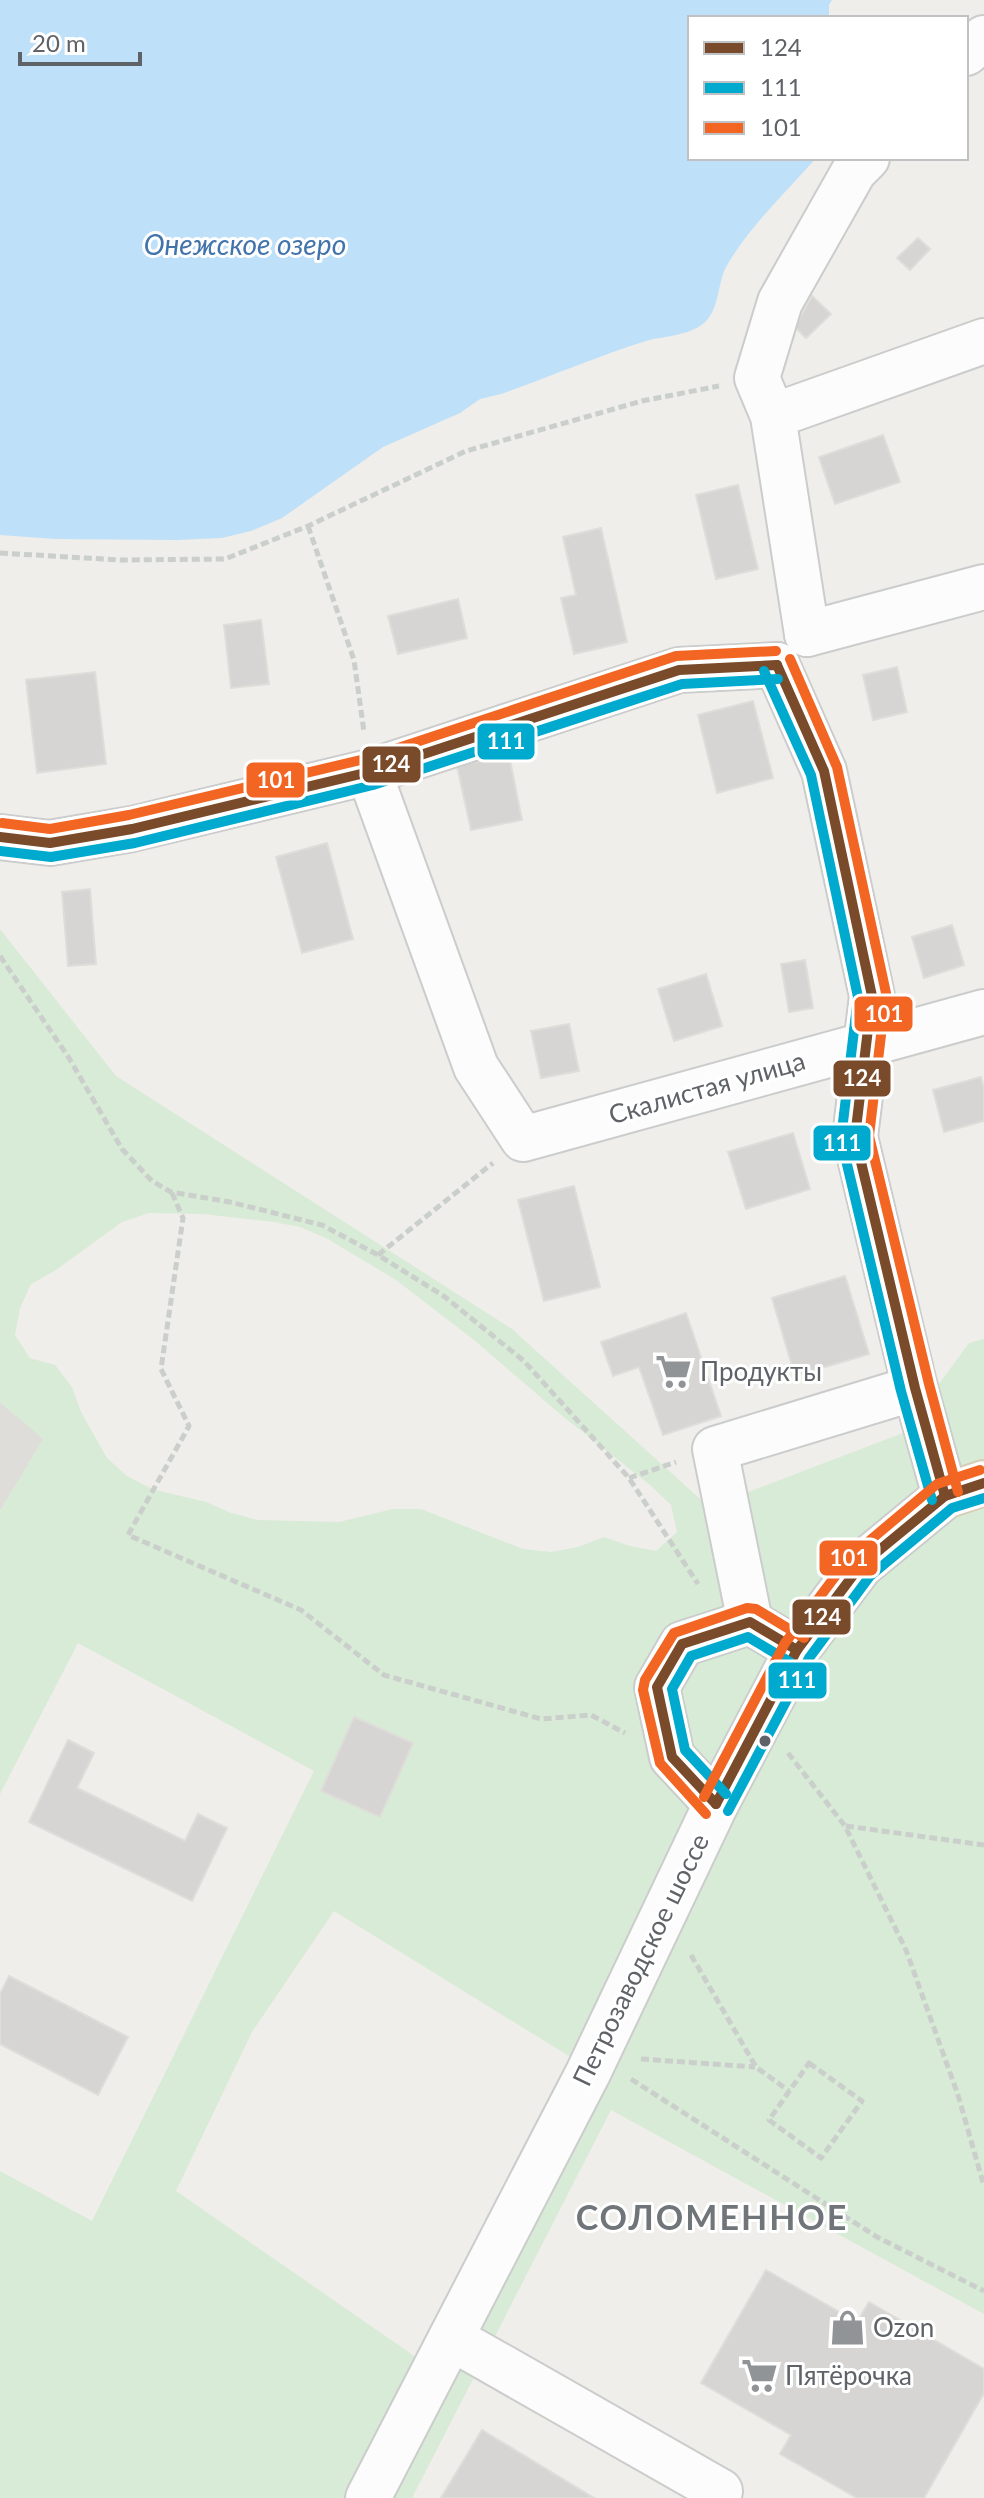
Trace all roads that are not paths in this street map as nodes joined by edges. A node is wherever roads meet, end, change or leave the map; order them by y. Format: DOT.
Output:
graph roads {
  1 [pos="984,38"];
  2 [pos="968,51"];
  3 [pos="865,160"];
  4 [pos="984,341"];
  5 [pos="765,397"];
  6 [pos="984,587"];
  7 [pos="807,634"];
  8 [pos="777,665"];
  9 [pos="369,772"];
  10 [pos="0,837"];
  11 [pos="984,1012"];
  12 [pos="866,1043"];
  13 [pos="915,1388"];
  14 [pos="964,1490"];
  15 [pos="739,1625"];
  16 [pos="797,1650"];
  17 [pos="716,1804"];
  18 [pos="451,2338"];
  19 [pos="368,2498"];
  20 [pos="718,2498"];
  1 -- 2 [label="street"];
  3 -- 5 [label="street"];
  4 -- 5 [label="street"];
  5 -- 7 [label="street"];
  6 -- 7 [label="street"];
  7 -- 8 [label="street"];
  8 -- 9 [label="street"];
  8 -- 12 [label="street"];
  9 -- 10 [label="street"];
  9 -- 12 [label="street, Скалистая улица"];
  11 -- 12 [label="street, Скалистая улица"];
  12 -- 13 [label="street"];
  13 -- 14 [label="street"];
  13 -- 15 [label="street"];
  14 -- 16 [label="street, Петрозаводское шоссе"];
  15 -- 16 [label="street"];
  15 -- 17 [label="street"];
  16 -- 17 [label="street, Петрозаводское шоссе"];
  17 -- 18 [label="street, Петрозаводское шоссе"];
  18 -- 19 [label="street, Петрозаводское шоссе"];
  18 -- 20 [label="street"];
}
